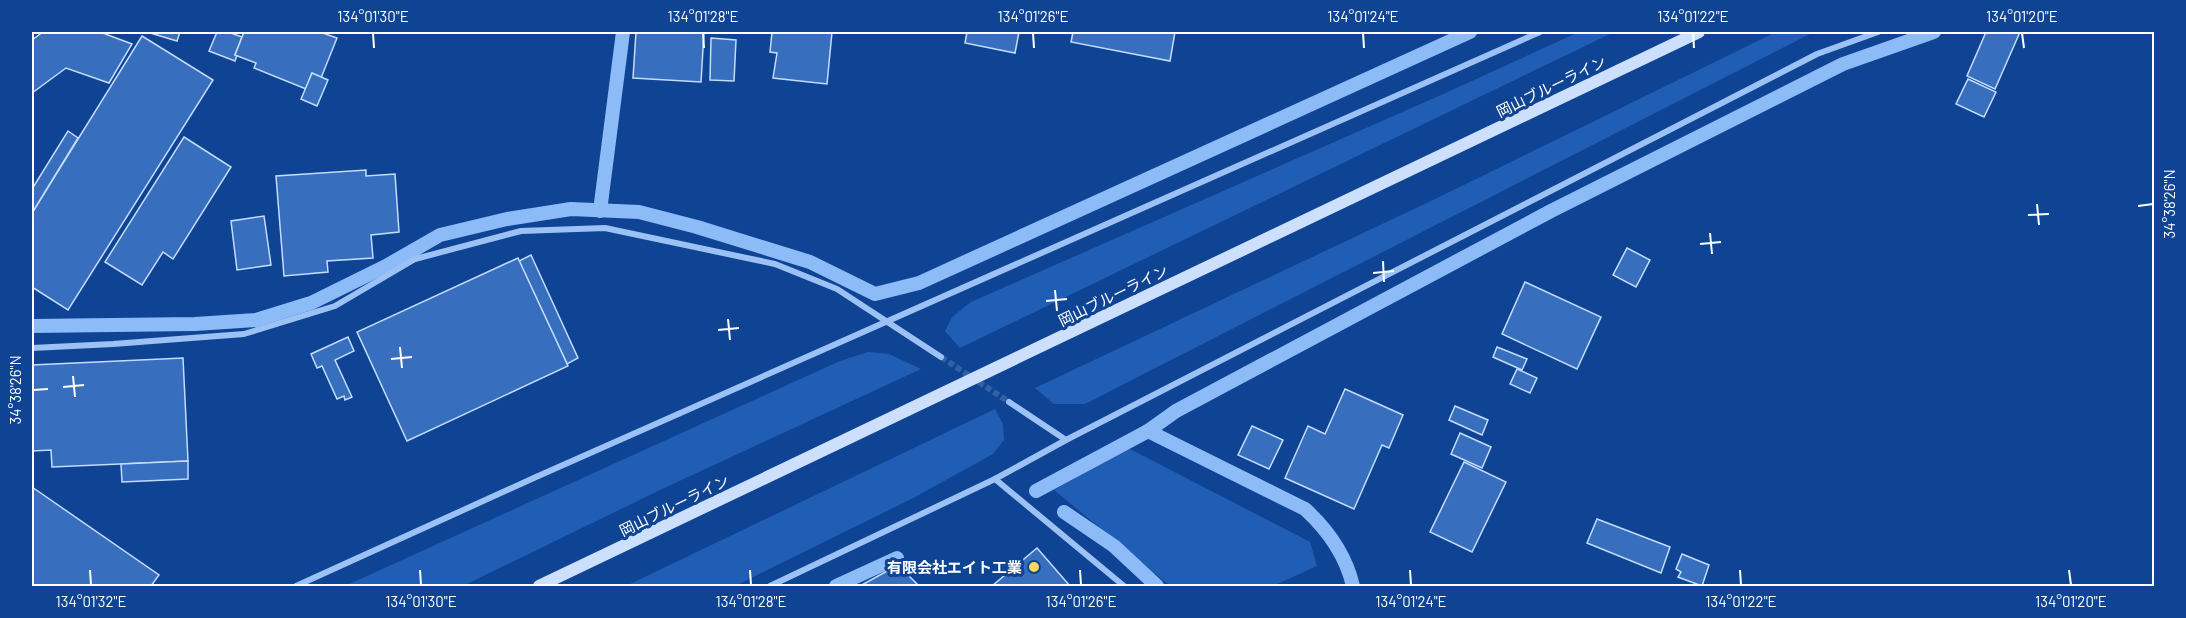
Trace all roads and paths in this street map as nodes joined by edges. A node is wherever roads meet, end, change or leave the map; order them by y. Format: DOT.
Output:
graph roads {
  1 [pos="1540,32"];
  2 [pos="1699,32"];
  3 [pos="1878,32"];
  4 [pos="886,321"];
  5 [pos="32,348"];
  6 [pos="941,357"];
  7 [pos="1009,402"];
  8 [pos="1066,440"];
  9 [pos="995,479"];
  10 [pos="296,586"];
  11 [pos="539,586"];
  12 [pos="770,586"];
  13 [pos="1124,586"];
  1 -- 4 [label="street"];
  2 -- 11 [label="main road, 岡山ブルーライン"];
  3 -- 8 [label="street"];
  4 -- 5 [label="street"];
  4 -- 6 [label="street"];
  4 -- 10 [label="street"];
  7 -- 8 [label="street"];
  8 -- 9 [label="street"];
  9 -- 12 [label="street"];
  9 -- 13 [label="street"];
}
